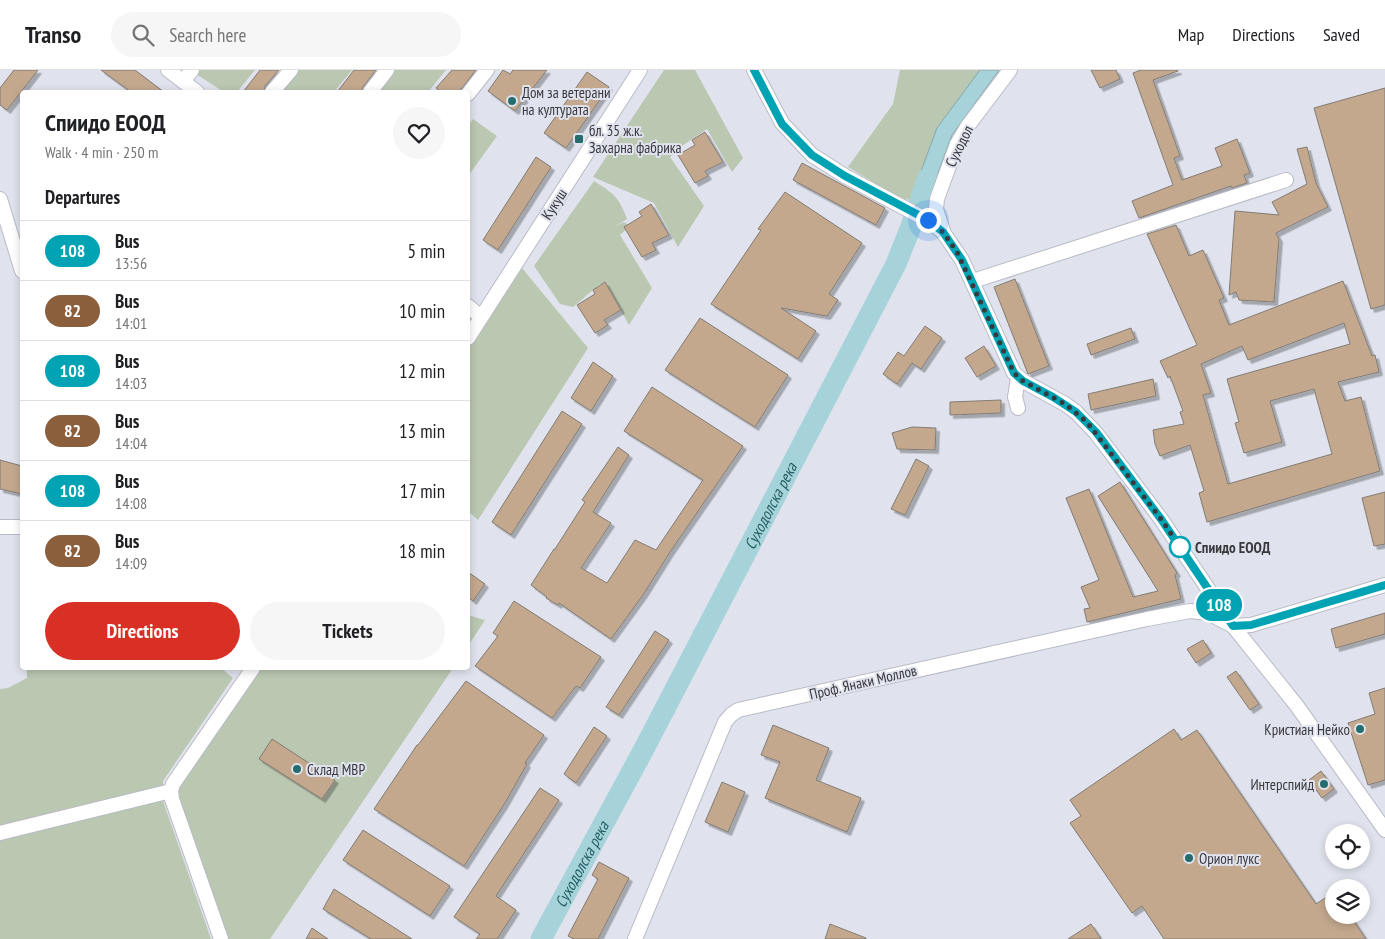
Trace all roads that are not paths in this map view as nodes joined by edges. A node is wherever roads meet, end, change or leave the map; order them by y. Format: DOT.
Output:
graph roads {
  1 [pos="168,70"];
  2 [pos="192,70"];
  3 [pos="291,70"];
  4 [pos="387,70"];
  5 [pos="487,70"];
  6 [pos="640,70"];
  7 [pos="754,70"];
  8 [pos="1010,70"];
  9 [pos="191,89"];
  10 [pos="274,90"];
  11 [pos="372,90"];
  12 [pos="470,91"];
  13 [pos="1286,180"];
  14 [pos="0,199"];
  15 [pos="943,232"];
  16 [pos="20,264"];
  17 [pos="972,282"];
  18 [pos="470,308"];
  19 [pos="481,317"];
  20 [pos="470,335"];
  21 [pos="1018,378"];
  22 [pos="1018,408"];
  23 [pos="20,526"];
  24 [pos="0,527"];
  25 [pos="1385,586"];
  26 [pos="1233,626"];
  27 [pos="252,670"];
  28 [pos="171,791"];
  29 [pos="1385,830"];
  30 [pos="0,833"];
  31 [pos="221,939"];
  32 [pos="635,939"];
  1 -- 9 [label="street"];
  2 -- 9 [label="street"];
  3 -- 10 [label="street"];
  4 -- 11 [label="street"];
  5 -- 12 [label="street"];
  6 -- 19 [label="street, Кукуш"];
  7 -- 15 [label="street"];
  8 -- 15 [label="street, Суходол"];
  13 -- 17 [label="street"];
  14 -- 16 [label="street"];
  15 -- 17 [label="street"];
  17 -- 21 [label="street"];
  18 -- 19 [label="street"];
  19 -- 20 [label="street, Кукуш"];
  21 -- 22 [label="street"];
  21 -- 26 [label="street"];
  23 -- 24 [label="street"];
  25 -- 26 [label="street"];
  26 -- 29 [label="street"];
  26 -- 32 [label="street, Проф. Янаки Моллов"];
  27 -- 28 [label="street"];
  28 -- 30 [label="street"];
  28 -- 31 [label="street"];
}
